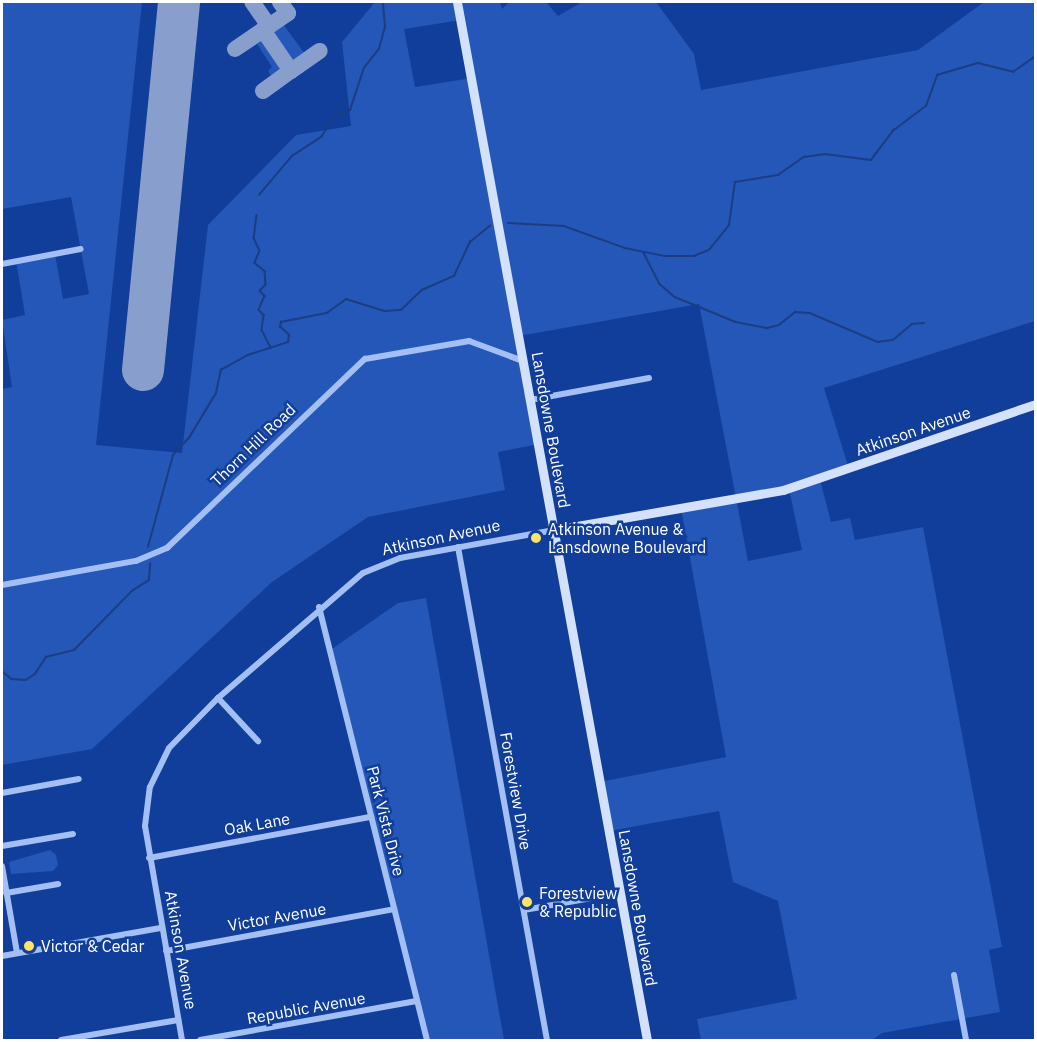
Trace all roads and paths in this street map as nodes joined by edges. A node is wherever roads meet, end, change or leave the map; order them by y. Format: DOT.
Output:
graph roads {
  1 [pos="458,2"];
  2 [pos="81,249"];
  3 [pos="2,264"];
  4 [pos="523,361"];
  5 [pos="649,378"];
  6 [pos="530,400"];
  7 [pos="1035,404"];
  8 [pos="554,530"];
  9 [pos="458,547"];
  10 [pos="2,585"];
  11 [pos="319,608"];
  12 [pos="218,698"];
  13 [pos="258,741"];
  14 [pos="79,779"];
  15 [pos="2,793"];
  16 [pos="371,818"];
  17 [pos="73,834"];
  18 [pos="2,846"];
  19 [pos="149,858"];
  20 [pos="2,866"];
  21 [pos="58,884"];
  22 [pos="6,893"];
  23 [pos="620,893"];
  24 [pos="394,909"];
  25 [pos="524,910"];
  26 [pos="161,928"];
  27 [pos="166,951"];
  28 [pos="17,953"];
  29 [pos="2,956"];
  30 [pos="954,975"];
  31 [pos="417,1001"];
  32 [pos="178,1020"];
  33 [pos="61,1041"];
  34 [pos="182,1041"];
  35 [pos="200,1041"];
  36 [pos="427,1041"];
  37 [pos="548,1041"];
  38 [pos="647,1041"];
  39 [pos="966,1041"];
  1 -- 4 [label="street, Lansdowne Boulevard"];
  2 -- 3 [label="street"];
  4 -- 6 [label="street, Lansdowne Boulevard"];
  4 -- 10 [label="street, Thorn Hill Road"];
  5 -- 6 [label="street"];
  6 -- 8 [label="street, Lansdowne Boulevard"];
  7 -- 8 [label="street, Atkinson Avenue"];
  8 -- 9 [label="street, Atkinson Avenue"];
  8 -- 23 [label="street, Lansdowne Boulevard"];
  9 -- 11 [label="street, Atkinson Avenue"];
  9 -- 25 [label="street, Forestview Drive"];
  11 -- 12 [label="street, Atkinson Avenue"];
  11 -- 16 [label="street, Park Vista Drive"];
  12 -- 13 [label="street"];
  12 -- 19 [label="street, Atkinson Avenue"];
  14 -- 15 [label="street"];
  16 -- 19 [label="street, Oak Lane"];
  16 -- 24 [label="street, Park Vista Drive"];
  17 -- 18 [label="street"];
  19 -- 26 [label="street, Atkinson Avenue"];
  20 -- 22 [label="street"];
  21 -- 22 [label="street"];
  22 -- 28 [label="street"];
  23 -- 25 [label="street"];
  23 -- 38 [label="street, Lansdowne Boulevard"];
  24 -- 27 [label="street, Victor Avenue"];
  24 -- 31 [label="street, Park Vista Drive"];
  25 -- 37 [label="street, Forestview Drive"];
  26 -- 27 [label="street, Atkinson Avenue"];
  26 -- 28 [label="street"];
  27 -- 32 [label="street, Atkinson Avenue"];
  28 -- 29 [label="street"];
  30 -- 39 [label="street"];
  31 -- 35 [label="street, Republic Avenue"];
  31 -- 36 [label="street, Park Vista Drive"];
  32 -- 33 [label="street"];
  32 -- 34 [label="street, Atkinson Avenue"];
}
